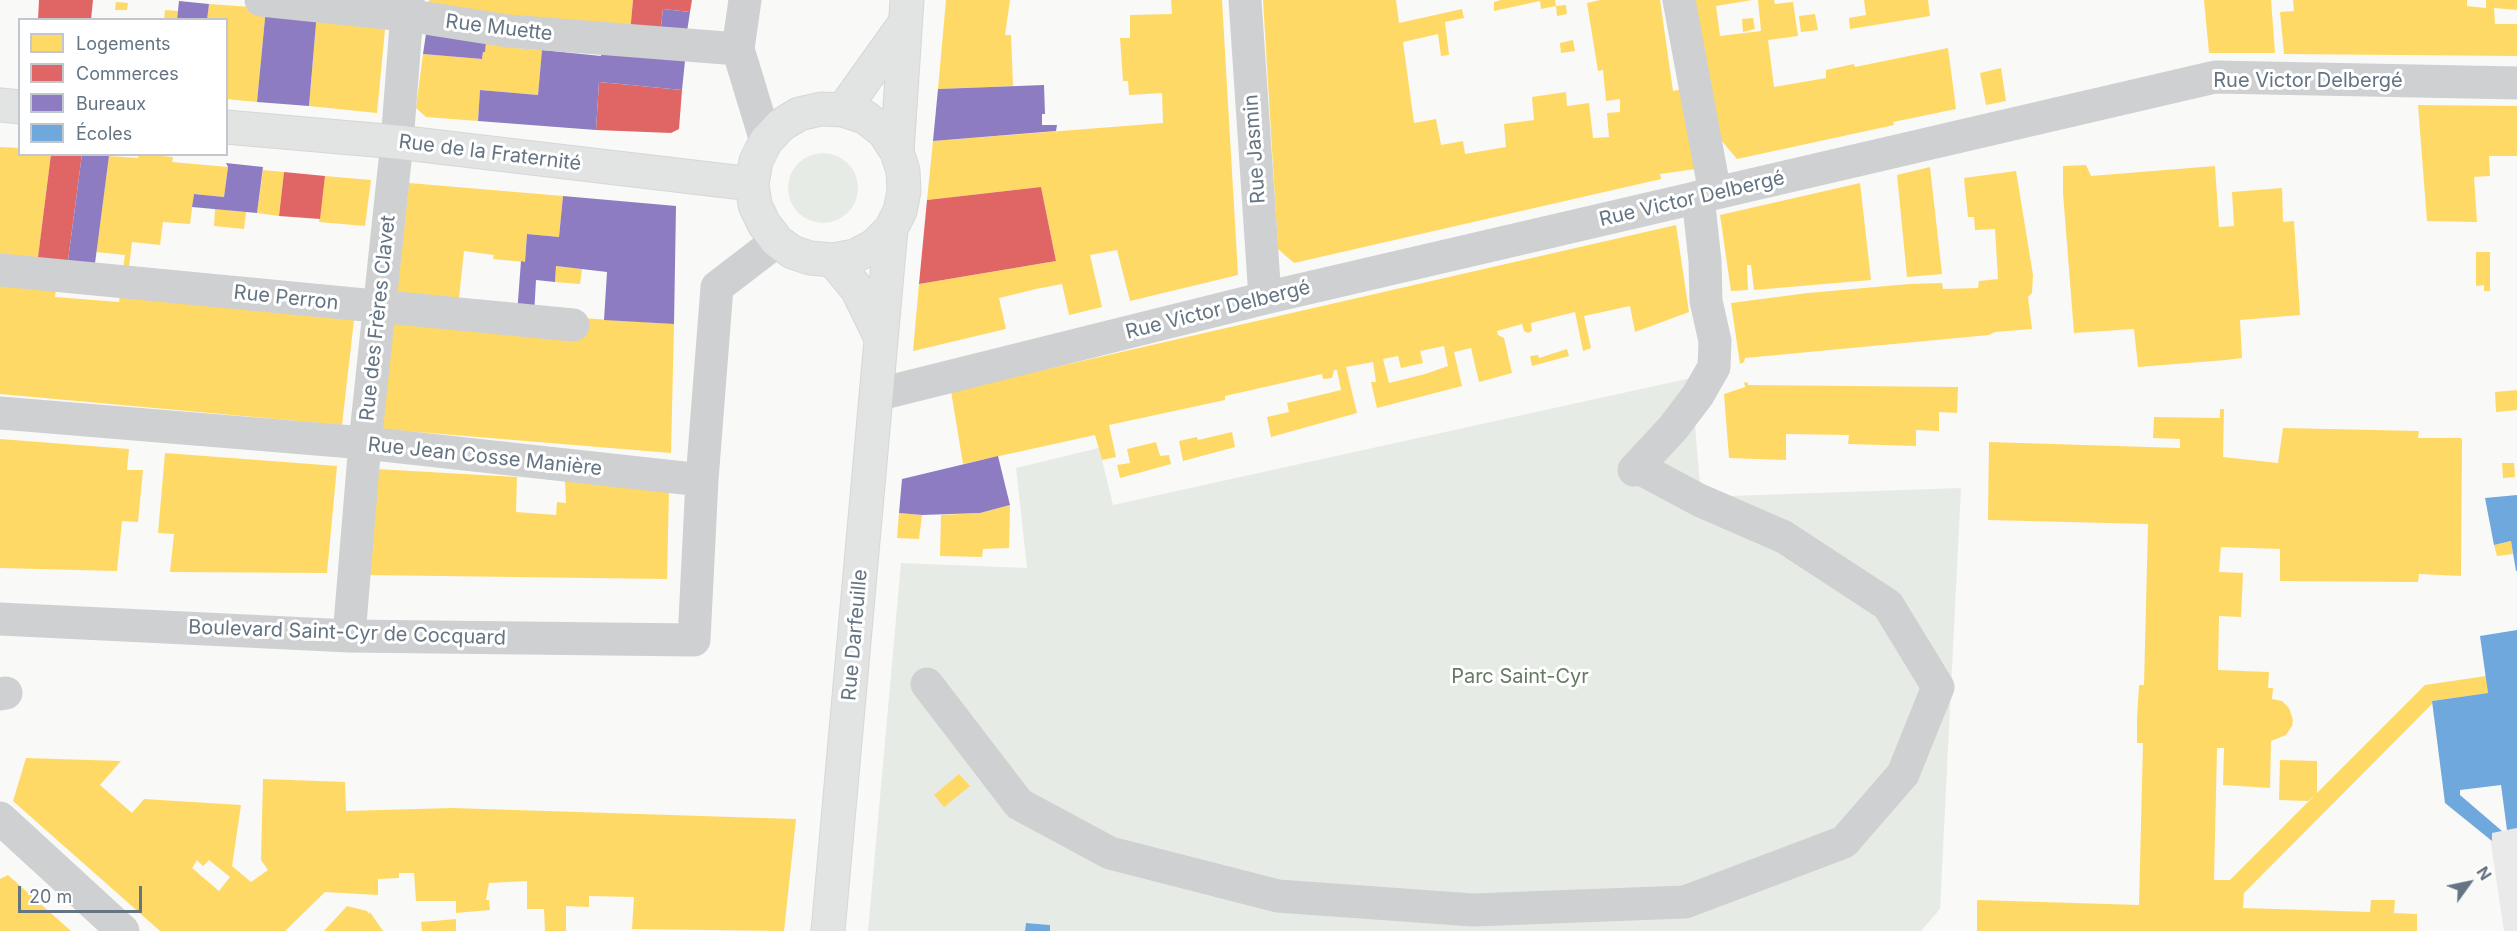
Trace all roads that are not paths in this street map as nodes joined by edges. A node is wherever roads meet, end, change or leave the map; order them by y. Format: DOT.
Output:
graph roads {
  1 [pos="261,0"];
  2 [pos="745,0"];
  3 [pos="1245,0"];
  4 [pos="1679,0"];
  5 [pos="407,8"];
  6 [pos="906,11"];
  7 [pos="738,49"];
  8 [pos="2517,83"];
  9 [pos="0,105"];
  10 [pos="18,107"];
  11 [pos="843,110"];
  12 [pos="228,127"];
  13 [pos="766,141"];
  14 [pos="397,142"];
  15 [pos="897,152"];
  16 [pos="752,184"];
  17 [pos="1706,195"];
  18 [pos="891,229"];
  19 [pos="777,241"];
  20 [pos="833,261"];
  21 [pos="0,270"];
  22 [pos="1265,298"];
  23 [pos="378,307"];
  24 [pos="573,325"];
  25 [pos="882,340"];
  26 [pos="876,395"];
  27 [pos="0,413"];
  28 [pos="365,443"];
  29 [pos="702,480"];
  30 [pos="1,619"];
  31 [pos="349,636"];
  32 [pos="927,684"];
  33 [pos="0,818"];
  34 [pos="123,931"];
  35 [pos="828,931"];
  1 -- 5 [label="street, Rue Muette"];
  2 -- 7 [label="street"];
  3 -- 22 [label="street, Rue Jasmin"];
  4 -- 17 [label="street"];
  5 -- 7 [label="street, Rue Muette"];
  5 -- 14 [label="street, Rue des Frères Clavet"];
  6 -- 11 [label="main road"];
  6 -- 15 [label="main road"];
  7 -- 13 [label="street"];
  8 -- 17 [label="street, Rue Victor Delbergé"];
  9 -- 10 [label="main road"];
  11 -- 13 [label="main road"];
  11 -- 15 [label="main road"];
  12 -- 14 [label="main road, Rue de la Fraternité"];
  13 -- 16 [label="main road"];
  14 -- 16 [label="main road, Rue de la Fraternité"];
  14 -- 23 [label="street, Rue des Frères Clavet"];
  15 -- 18 [label="main road"];
  16 -- 19 [label="main road"];
  17 -- 22 [label="street, Rue Victor Delbergé"];
  17 -- 32 [label="street"];
  18 -- 20 [label="main road"];
  18 -- 25 [label="main road, Rue Darfeuille"];
  19 -- 20 [label="main road"];
  19 -- 29 [label="street"];
  20 -- 25 [label="main road"];
  21 -- 23 [label="street, Rue Perron"];
  22 -- 26 [label="street, Rue Victor Delbergé"];
  23 -- 24 [label="street, Rue Perron"];
  23 -- 28 [label="street, Rue des Frères Clavet"];
  25 -- 26 [label="main road, Rue Darfeuille"];
  26 -- 35 [label="main road, Rue Darfeuille"];
  27 -- 28 [label="street, Rue Jean Cosse Manière"];
  28 -- 29 [label="street, Rue Jean Cosse Manière"];
  28 -- 31 [label="street, Rue des Frères Clavet"];
  29 -- 31 [label="street, Boulevard Saint-Cyr de Cocquard"];
  30 -- 31 [label="street, Boulevard Saint-Cyr de Cocquard"];
  33 -- 34 [label="street"];
}
